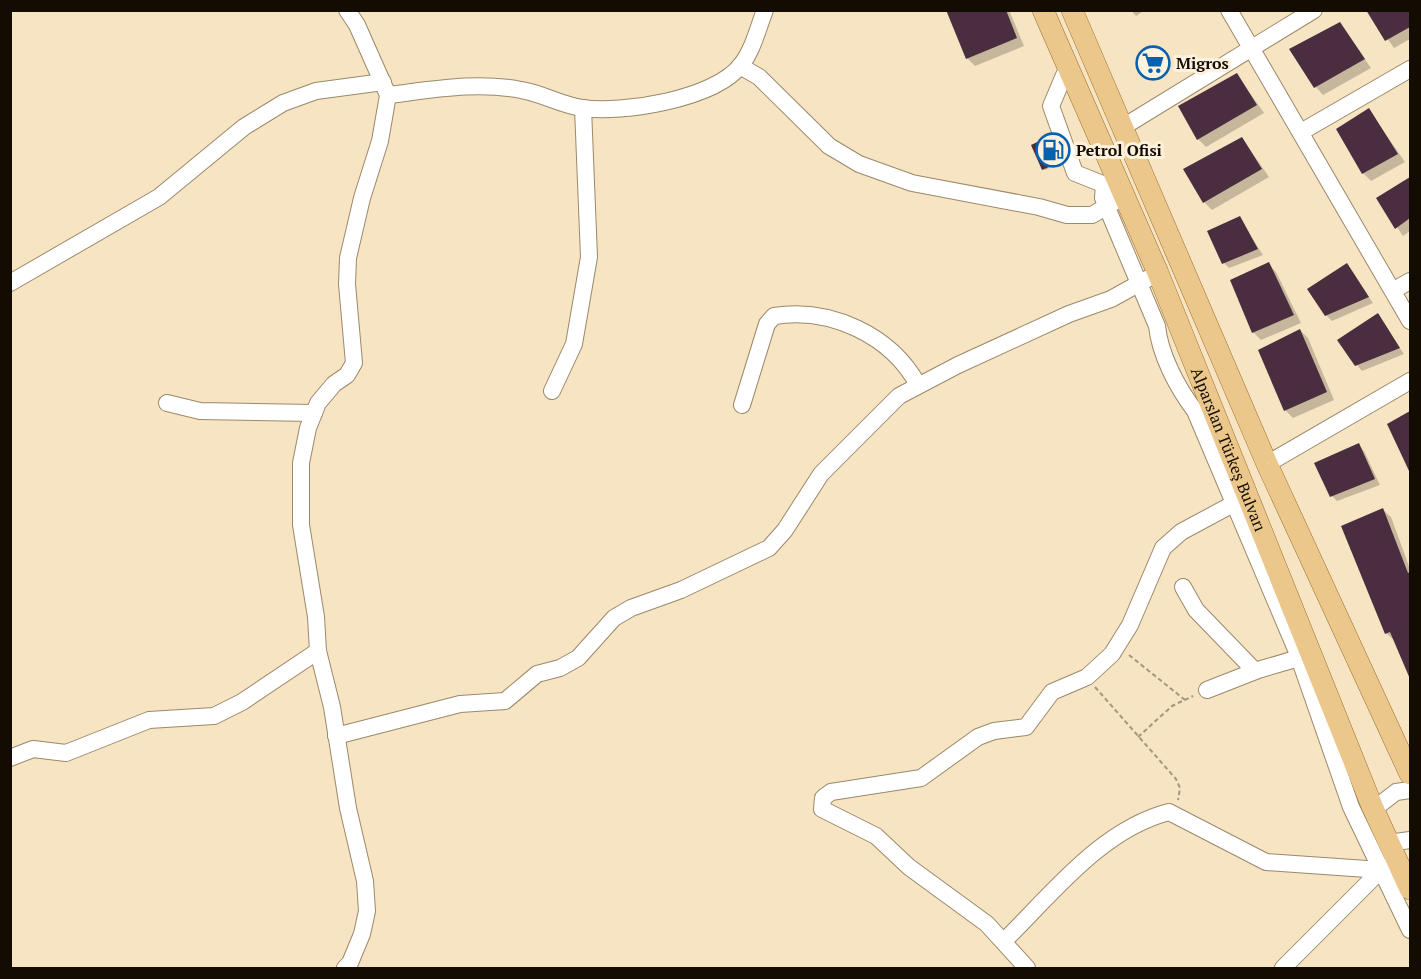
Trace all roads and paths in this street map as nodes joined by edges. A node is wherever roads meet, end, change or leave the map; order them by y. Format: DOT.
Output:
graph roads {
  1 [pos="347,10"];
  2 [pos="765,10"];
  3 [pos="1043,10"];
  4 [pos="1072,10"];
  5 [pos="1229,10"];
  6 [pos="1314,10"];
  7 [pos="1251,49"];
  8 [pos="740,66"];
  9 [pos="1068,66"];
  10 [pos="1410,69"];
  11 [pos="385,88"];
  12 [pos="583,108"];
  13 [pos="1123,127"];
  14 [pos="1301,132"];
  15 [pos="1115,195"];
  16 [pos="1149,278"];
  17 [pos="1410,281"];
  18 [pos="10,283"];
  19 [pos="1394,290"];
  20 [pos="1410,321"];
  21 [pos="1410,381"];
  22 [pos="918,385"];
  23 [pos="552,391"];
  24 [pos="167,403"];
  25 [pos="742,405"];
  26 [pos="314,413"];
  27 [pos="1267,464"];
  28 [pos="1241,499"];
  29 [pos="1183,587"];
  30 [pos="1119,644"];
  31 [pos="318,651"];
  32 [pos="1299,658"];
  33 [pos="1255,671"];
  34 [pos="1087,677"];
  35 [pos="1207,690"];
  36 [pos="1185,700"];
  37 [pos="336,736"];
  38 [pos="1138,736"];
  39 [pos="10,758"];
  40 [pos="1410,774"];
  41 [pos="1410,790"];
  42 [pos="1374,809"];
  43 [pos="1169,812"];
  44 [pos="1410,840"];
  45 [pos="1389,858"];
  46 [pos="1410,889"];
  47 [pos="1410,930"];
  48 [pos="1004,941"];
  49 [pos="345,969"];
  50 [pos="1027,969"];
  51 [pos="1283,969"];
  1 -- 11 [label="street"];
  2 -- 8 [label="street"];
  3 -- 9 [label="main road, Alparslan Türkeş Bulvarı"];
  4 -- 13 [label="main road, Alparslan Türkeş Bulvarı"];
  5 -- 7 [label="street"];
  6 -- 7 [label="street"];
  7 -- 13 [label="street"];
  7 -- 14 [label="street"];
  8 -- 12 [label="street"];
  8 -- 15 [label="street"];
  9 -- 15 [label="main road, Alparslan Türkeş Bulvarı"];
  9 -- 15 [label="street"];
  10 -- 14 [label="street"];
  11 -- 12 [label="street"];
  11 -- 18 [label="street"];
  11 -- 26 [label="street"];
  12 -- 23 [label="street"];
  13 -- 27 [label="main road, Alparslan Türkeş Bulvarı"];
  14 -- 19 [label="street"];
  15 -- 16 [label="main road, Alparslan Türkeş Bulvarı"];
  16 -- 22 [label="street"];
  16 -- 28 [label="main road, Alparslan Türkeş Bulvarı"];
  17 -- 19 [label="street"];
  19 -- 20 [label="street"];
  21 -- 27 [label="street"];
  22 -- 25 [label="street"];
  22 -- 37 [label="street"];
  24 -- 26 [label="street"];
  26 -- 31 [label="street"];
  27 -- 40 [label="main road, Alparslan Türkeş Bulvarı"];
  28 -- 30 [label="street"];
  28 -- 32 [label="street"];
  28 -- 42 [label="main road, Alparslan Türkeş Bulvarı"];
  29 -- 33 [label="street"];
  30 -- 34 [label="street"];
  30 -- 36 [label="path"];
  31 -- 37 [label="street"];
  31 -- 39 [label="street"];
  32 -- 33 [label="street"];
  32 -- 45 [label="street"];
  33 -- 35 [label="street"];
  34 -- 38 [label="path"];
  34 -- 48 [label="street"];
  35 -- 36 [label="path"];
  36 -- 38 [label="path"];
  37 -- 49 [label="street"];
  38 -- 43 [label="path"];
  41 -- 42 [label="street"];
  42 -- 45 [label="main road, Alparslan Türkeş Bulvarı"];
  43 -- 45 [label="street"];
  43 -- 48 [label="street"];
  44 -- 45 [label="street"];
  45 -- 46 [label="main road, Alparslan Türkeş Bulvarı"];
  45 -- 47 [label="street"];
  45 -- 51 [label="street"];
  48 -- 50 [label="street"];
}
